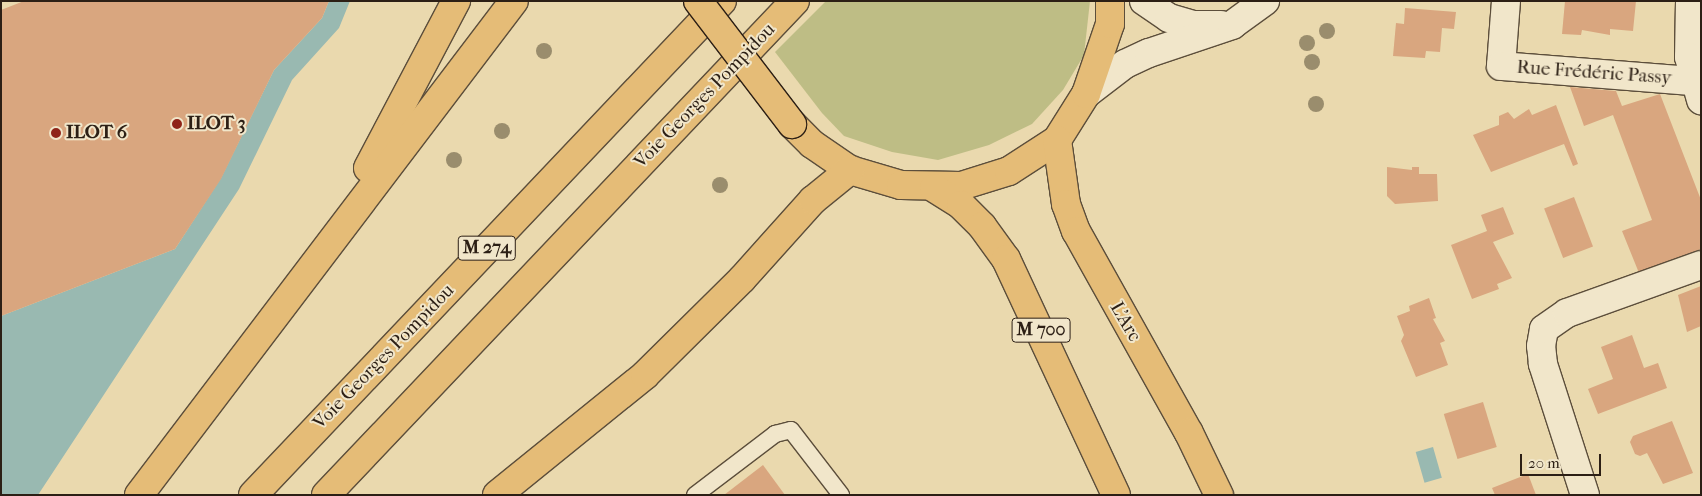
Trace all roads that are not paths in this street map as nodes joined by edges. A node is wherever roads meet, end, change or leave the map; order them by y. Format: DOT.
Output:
graph roads {
  1 [pos="456,1"];
  2 [pos="514,1"];
  3 [pos="698,1"];
  4 [pos="722,1"];
  5 [pos="795,1"];
  6 [pos="1110,1"];
  7 [pos="1144,1"];
  8 [pos="1265,1"];
  9 [pos="1506,1"];
  10 [pos="1690,1"];
  11 [pos="1232,25"];
  12 [pos="1697,90"];
  13 [pos="1086,94"];
  14 [pos="1057,140"];
  15 [pos="850,170"];
  16 [pos="934,188"];
  17 [pos="1701,264"];
  18 [pos="249,350"];
  19 [pos="139,495"];
  20 [pos="253,495"];
  21 [pos="326,495"];
  22 [pos="496,495"];
  23 [pos="695,495"];
  24 [pos="841,495"];
  25 [pos="1116,495"];
  26 [pos="1219,495"];
  27 [pos="1585,495"];
  1 -- 18 [label="main road"];
  2 -- 18 [label="main road"];
  3 -- 15 [label="main road, bridge"];
  4 -- 20 [label="main road, Voie Georges Pompidou / M 274"];
  5 -- 21 [label="main road, Voie Georges Pompidou / M 274"];
  6 -- 13 [label="main road"];
  7 -- 11 [label="street"];
  8 -- 11 [label="street"];
  9 -- 12 [label="street, Rue Frédéric Passy"];
  10 -- 12 [label="street"];
  11 -- 13 [label="street"];
  13 -- 14 [label="main road"];
  14 -- 16 [label="main road"];
  14 -- 26 [label="main road, L'Arc"];
  15 -- 16 [label="main road"];
  15 -- 22 [label="main road"];
  16 -- 25 [label="main road, M 700"];
  17 -- 27 [label="street"];
  18 -- 19 [label="main road"];
  23 -- 24 [label="lane"];
}
